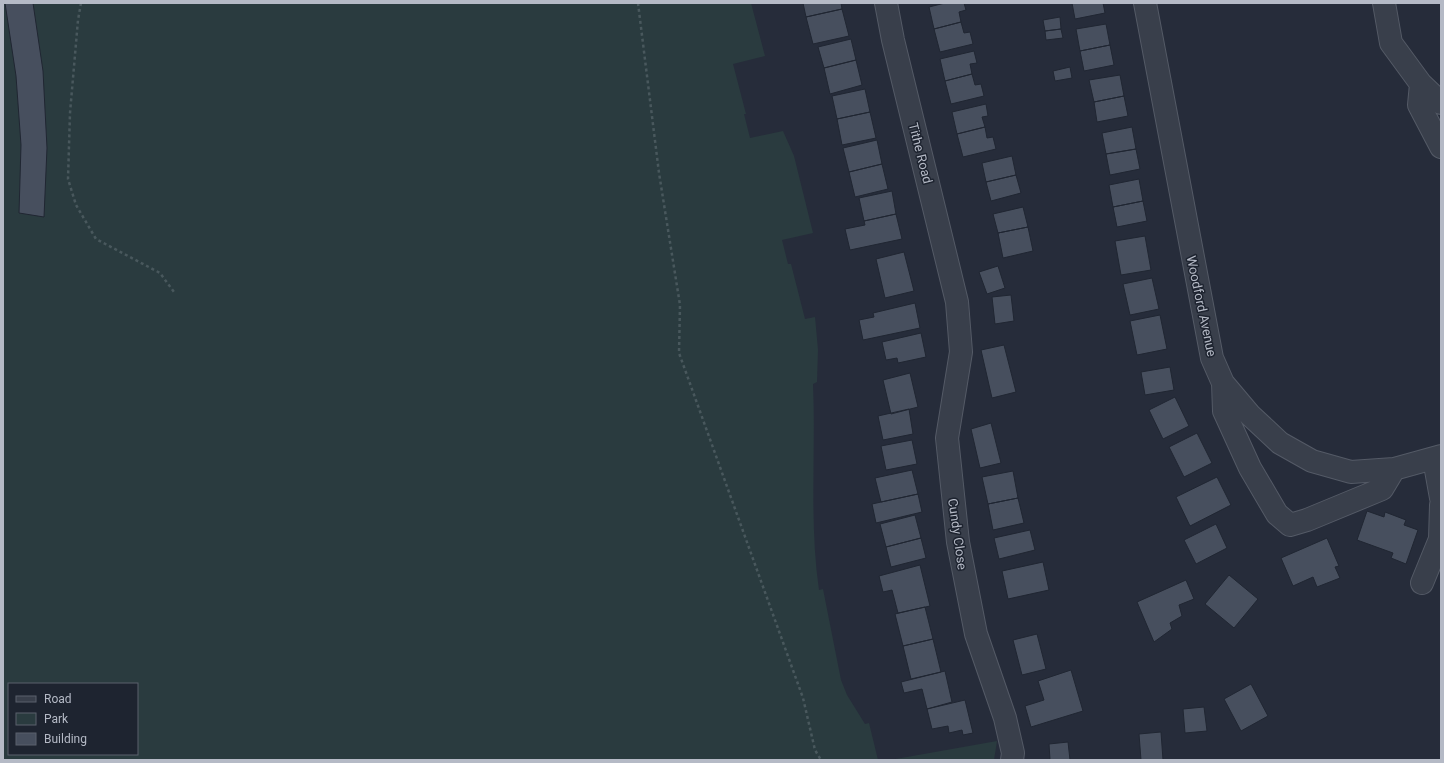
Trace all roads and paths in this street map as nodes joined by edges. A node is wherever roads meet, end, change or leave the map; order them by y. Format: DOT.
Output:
graph roads {
  1 [pos="81,3"];
  2 [pos="638,3"];
  3 [pos="886,3"];
  4 [pos="1145,3"];
  5 [pos="1384,3"];
  6 [pos="1421,84"];
  7 [pos="1441,103"];
  8 [pos="1441,148"];
  9 [pos="174,292"];
  10 [pos="958,302"];
  11 [pos="1223,383"];
  12 [pos="1437,457"];
  13 [pos="1394,469"];
  14 [pos="1441,498"];
  15 [pos="1441,505"];
  16 [pos="1422,583"];
  17 [pos="821,760"];
  18 [pos="1012,760"];
  1 -- 9 [label="path"];
  2 -- 17 [label="path"];
  3 -- 10 [label="street, Tithe Road"];
  4 -- 11 [label="street, Woodford Avenue"];
  5 -- 6 [label="street"];
  6 -- 7 [label="street"];
  6 -- 8 [label="street"];
  10 -- 18 [label="street, Cundy Close"];
  11 -- 13 [label="street, Woodford Avenue"];
  11 -- 13 [label="street"];
  12 -- 13 [label="street, Woodford Avenue"];
  12 -- 14 [label="street"];
  15 -- 16 [label="street"];
}
